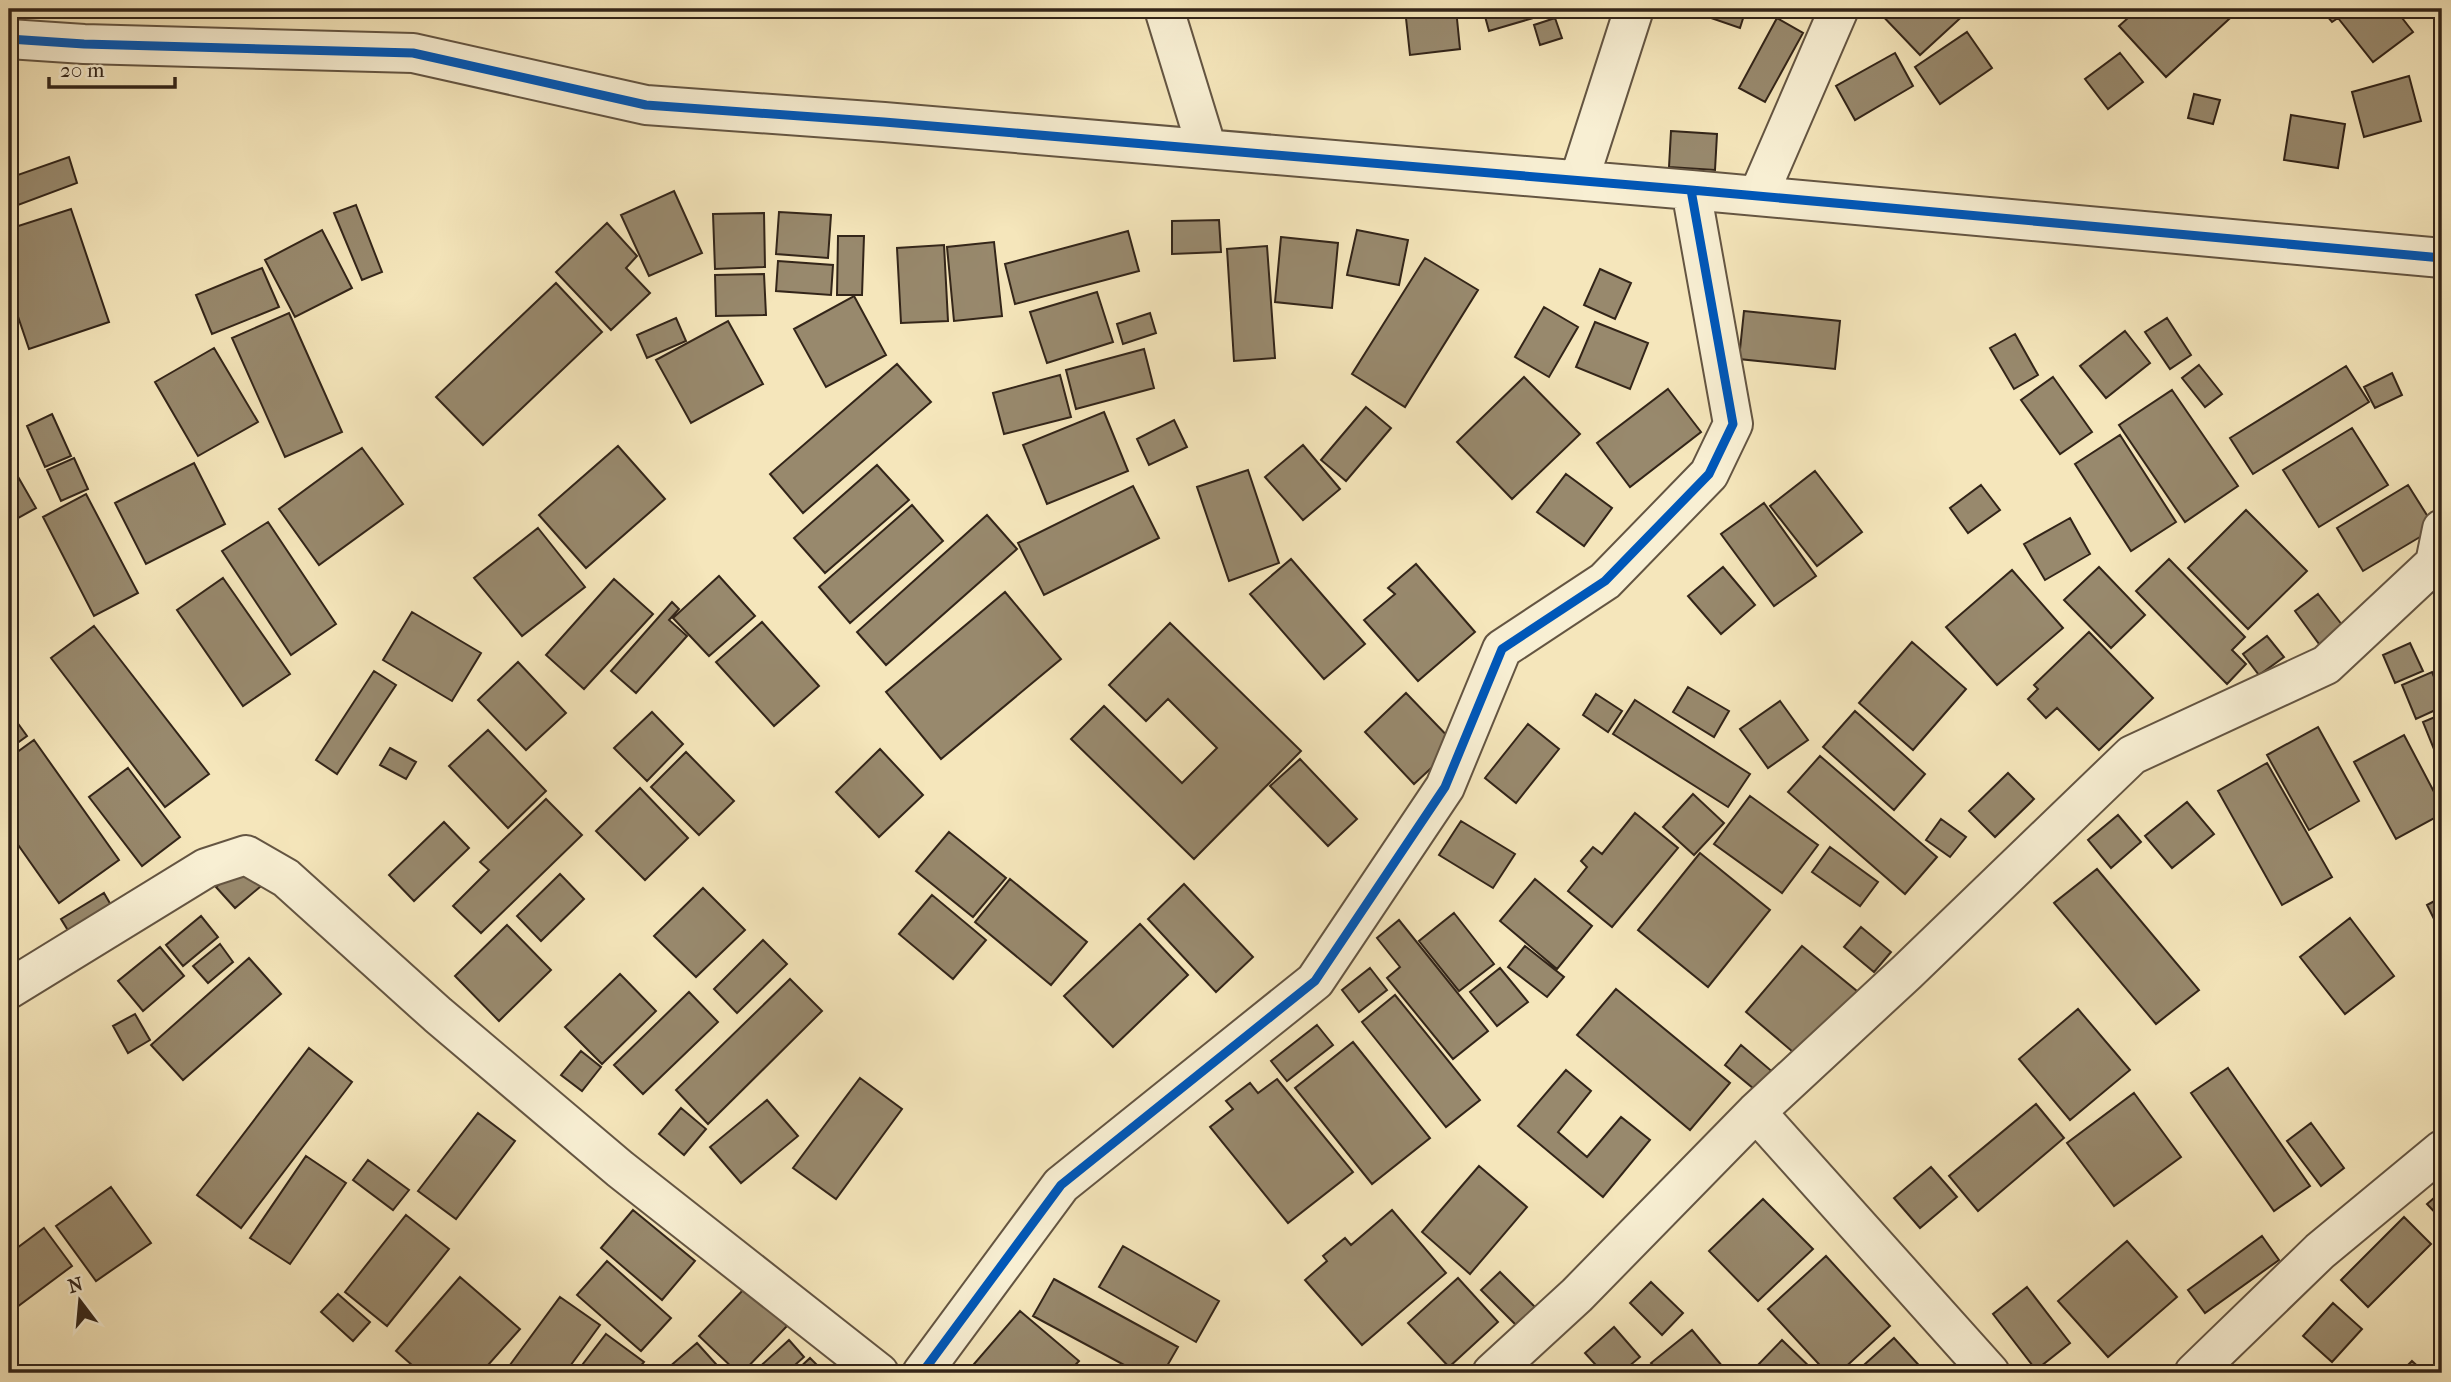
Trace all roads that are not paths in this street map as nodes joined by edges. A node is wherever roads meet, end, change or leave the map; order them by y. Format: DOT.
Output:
graph roads {
  1 [pos="1164,9"];
  2 [pos="1634,9"];
  3 [pos="1839,9"];
  4 [pos="9,39"];
  5 [pos="1207,149"];
  6 [pos="1579,180"];
  7 [pos="1690,190"];
  8 [pos="1758,196"];
  9 [pos="2442,258"];
  10 [pos="2442,529"];
  11 [pos="9,989"];
  12 [pos="1756,1112"];
  13 [pos="2442,1150"];
  14 [pos="879,1373"];
  15 [pos="922,1373"];
  16 [pos="1492,1373"];
  17 [pos="1990,1373"];
  18 [pos="2194,1373"];
  1 -- 5 [label="street"];
  2 -- 6 [label="street"];
  3 -- 8 [label="street"];
  4 -- 5 [label="street"];
  5 -- 6 [label="street"];
  6 -- 7 [label="street"];
  7 -- 8 [label="street"];
  7 -- 15 [label="street"];
  8 -- 9 [label="street"];
  10 -- 12 [label="street"];
  11 -- 14 [label="street"];
  12 -- 16 [label="street"];
  12 -- 17 [label="street"];
  13 -- 18 [label="street"];
}
